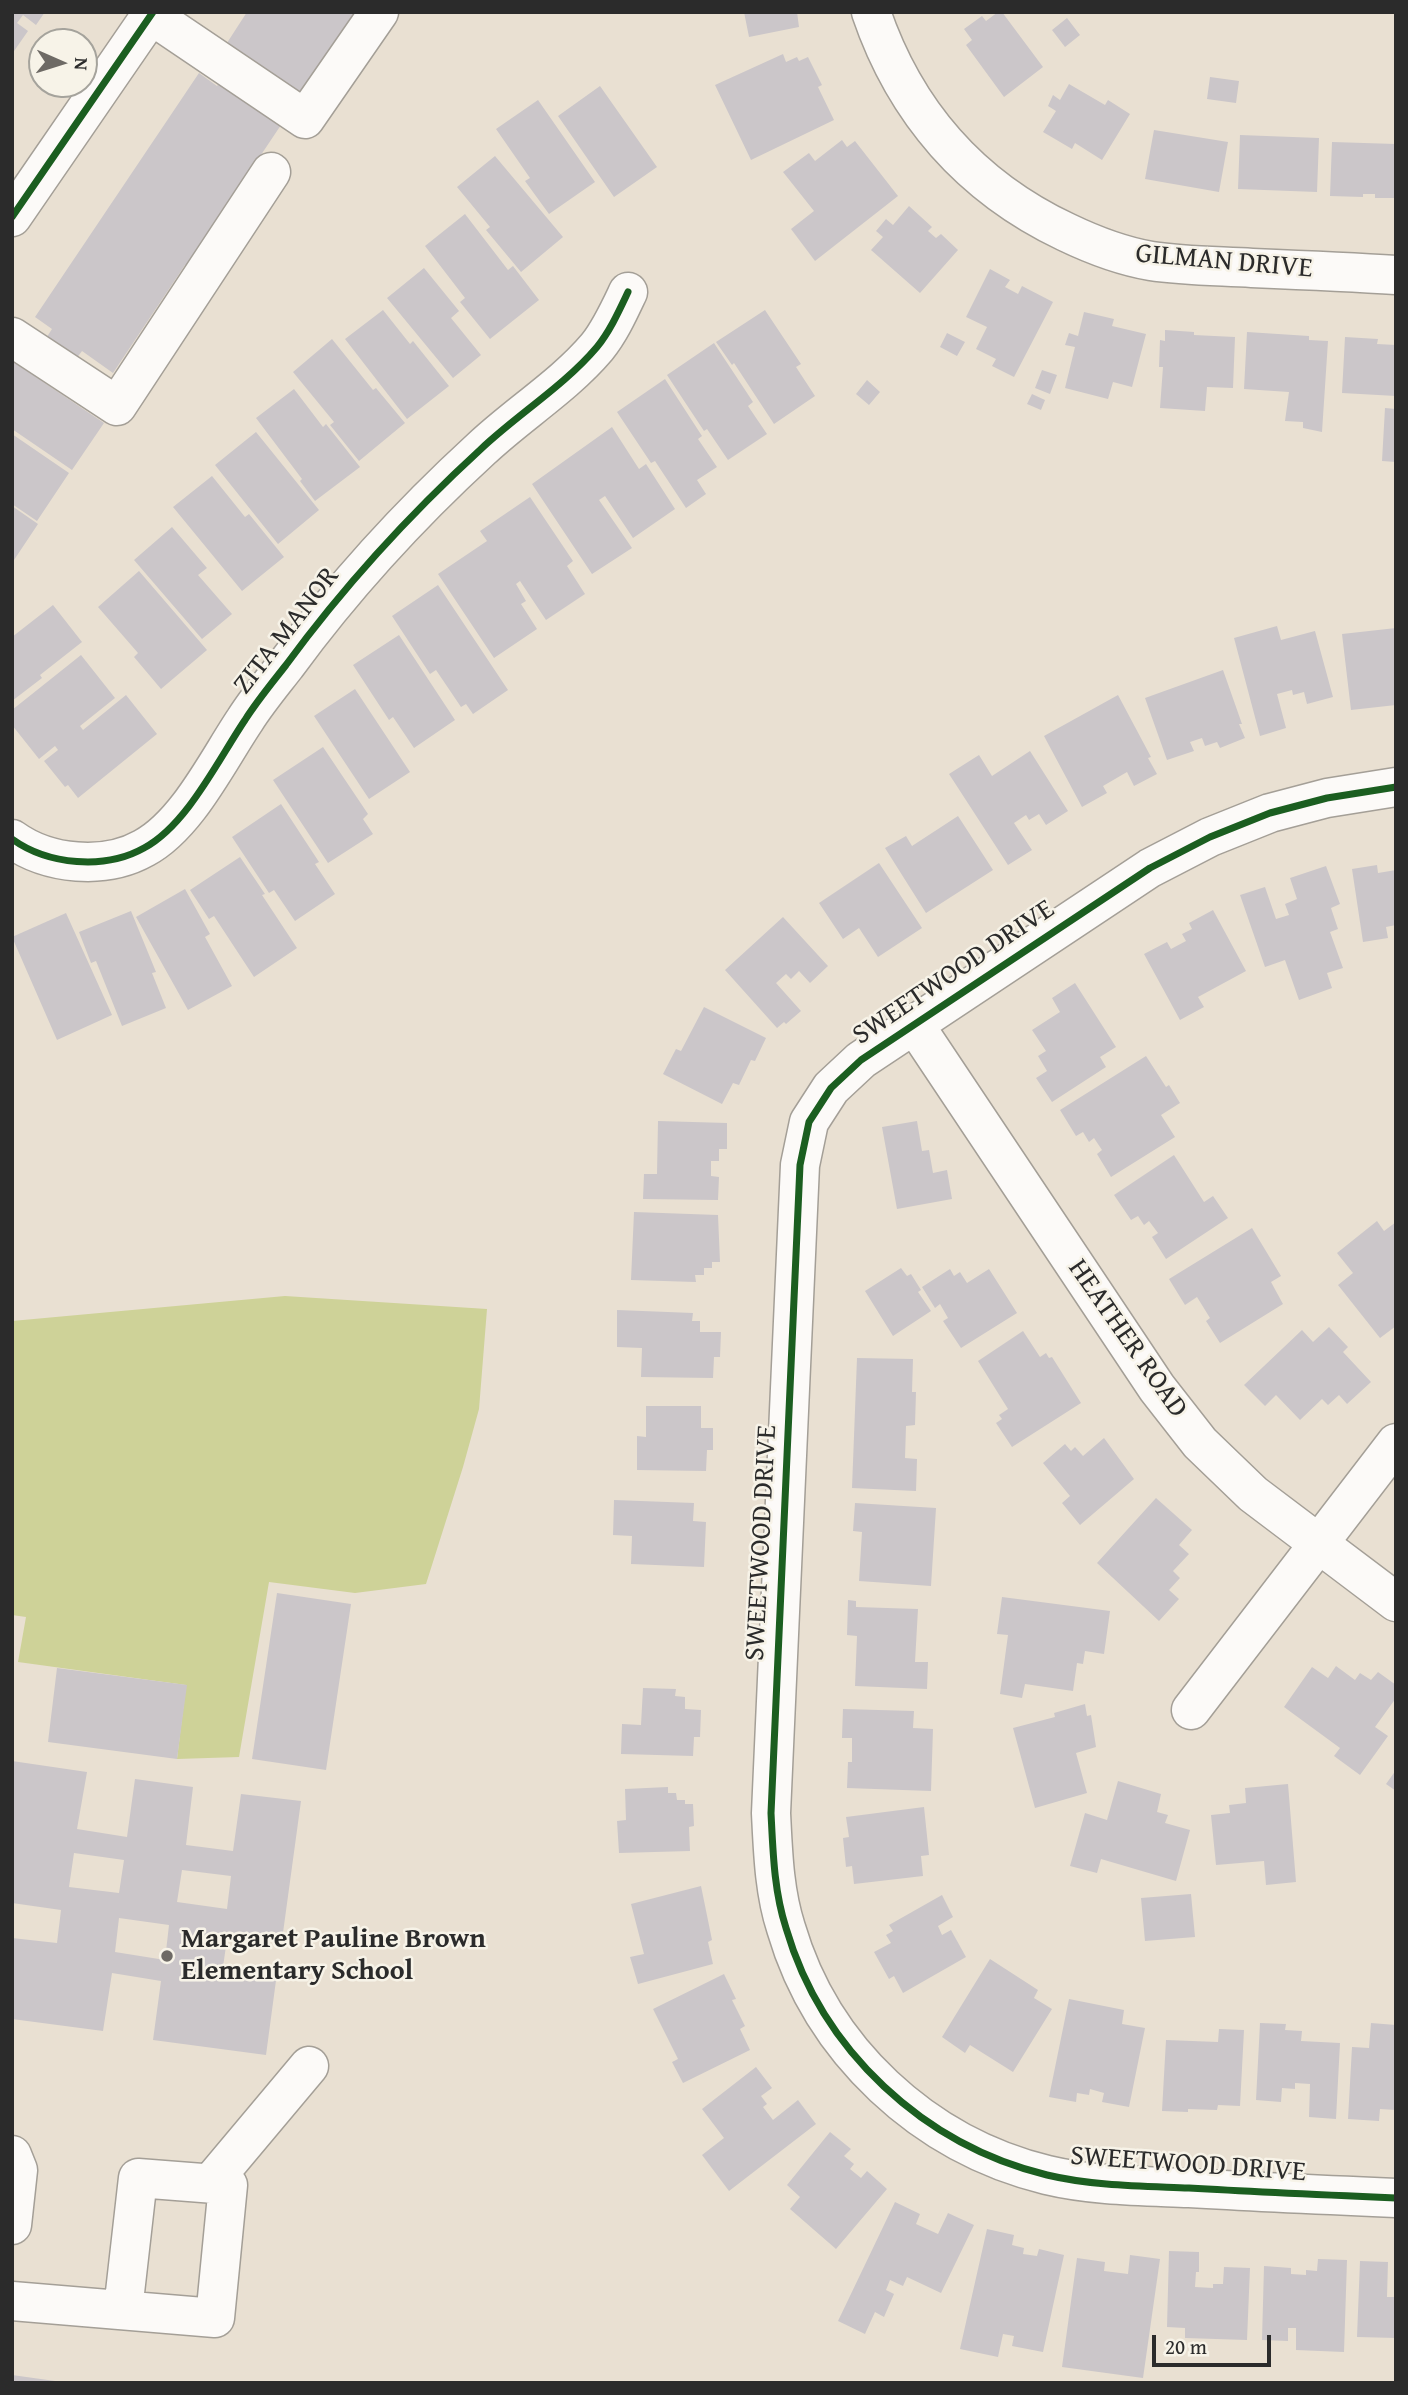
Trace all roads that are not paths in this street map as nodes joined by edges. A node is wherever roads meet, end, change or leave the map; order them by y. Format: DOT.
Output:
graph roads {
  1 [pos="379,12"];
  2 [pos="871,12"];
  3 [pos="152,13"];
  4 [pos="271,172"];
  5 [pos="12,217"];
  6 [pos="1396,275"];
  7 [pos="628,292"];
  8 [pos="12,337"];
  9 [pos="1396,787"];
  10 [pos="12,839"];
  11 [pos="914,1024"];
  12 [pos="1396,1443"];
  13 [pos="1318,1543"];
  14 [pos="1396,1602"];
  15 [pos="1191,1710"];
  16 [pos="309,2066"];
  17 [pos="12,2155"];
  18 [pos="210,2184"];
  19 [pos="1396,2198"];
  20 [pos="12,2225"];
  21 [pos="12,2301"];
  22 [pos="123,2311"];
  1 -- 3 [label="street"];
  2 -- 6 [label="street, GILMAN DRIVE"];
  3 -- 5 [label="street"];
  4 -- 8 [label="street"];
  7 -- 10 [label="street, ZITA MANOR"];
  9 -- 11 [label="street, SWEETWOOD DRIVE"];
  11 -- 13 [label="street, HEATHER ROAD"];
  11 -- 19 [label="street, SWEETWOOD DRIVE"];
  12 -- 13 [label="street"];
  13 -- 14 [label="street, HEATHER ROAD"];
  13 -- 15 [label="street"];
  16 -- 18 [label="street"];
  17 -- 20 [label="street"];
  18 -- 22 [label="street"];
  18 -- 22 [label="street"];
  21 -- 22 [label="street"];
}
